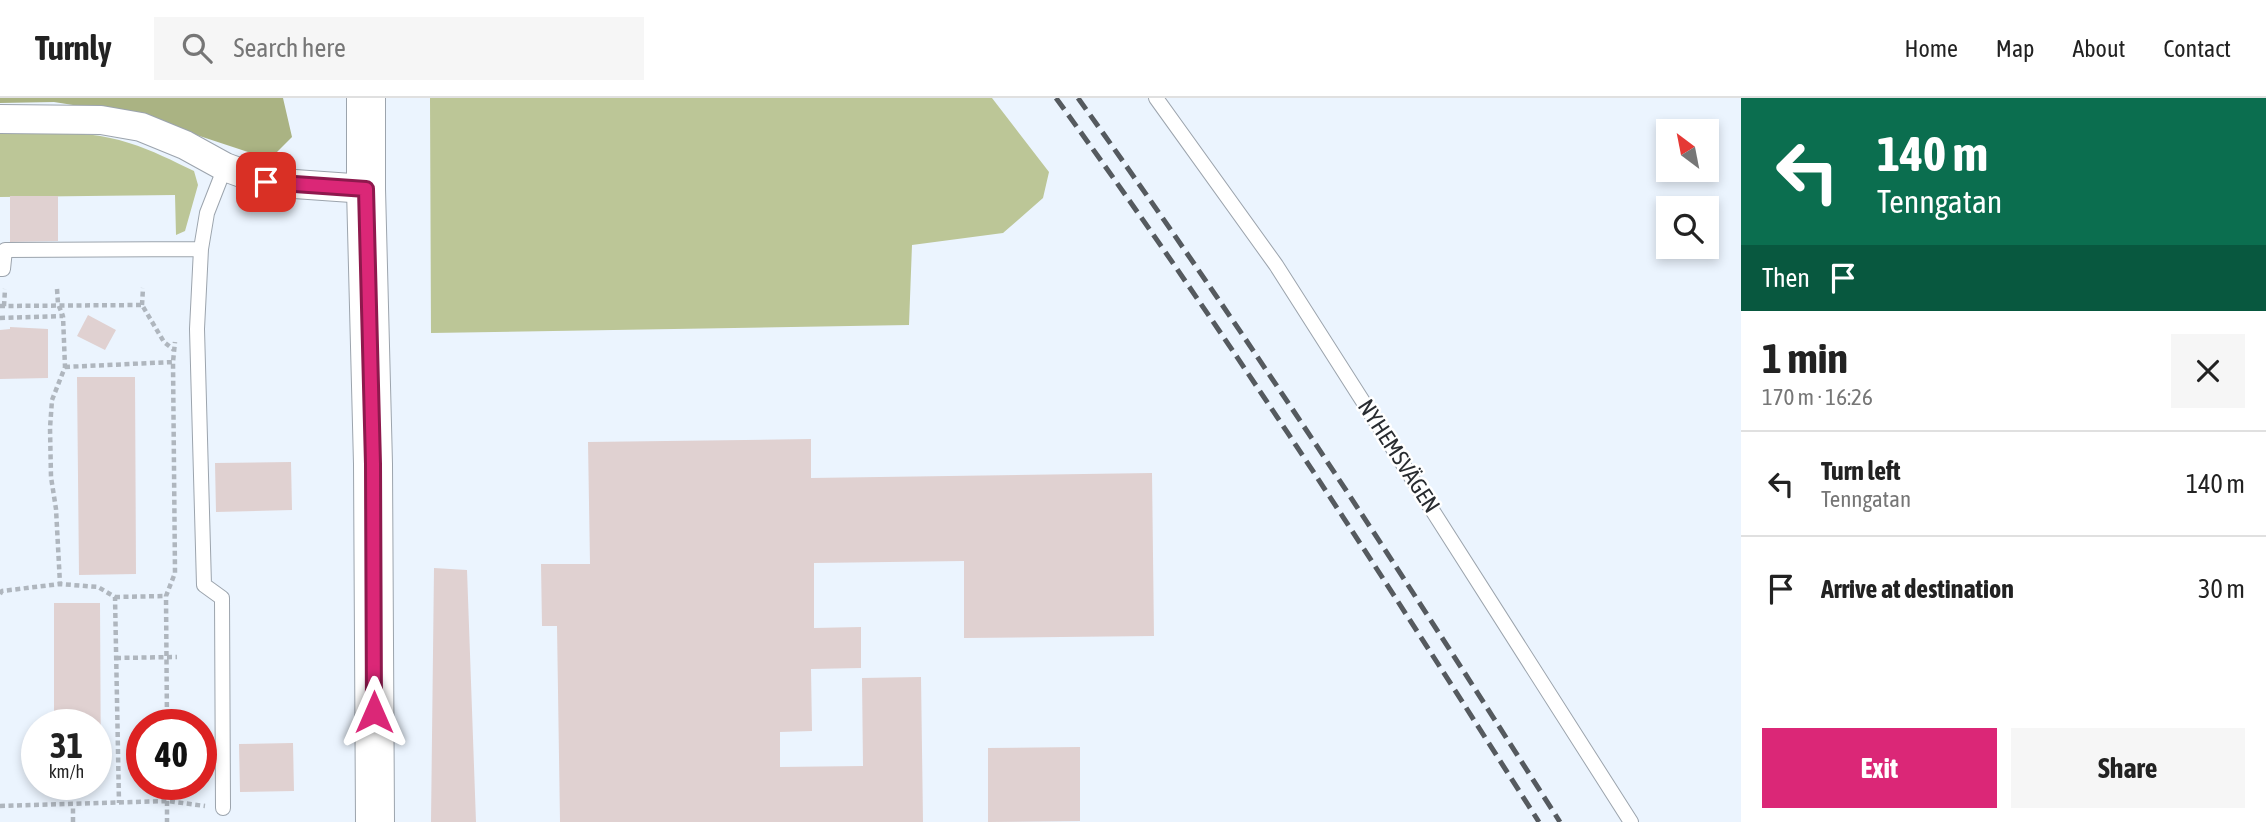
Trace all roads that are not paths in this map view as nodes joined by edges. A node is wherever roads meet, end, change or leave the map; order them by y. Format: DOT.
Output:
graph roads {
  1 [pos="366,98"];
  2 [pos="1156,98"];
  3 [pos="0,119"];
  4 [pos="225,167"];
  5 [pos="366,189"];
  6 [pos="201,249"];
  7 [pos="0,269"];
  8 [pos="223,808"];
  9 [pos="375,822"];
  10 [pos="1631,822"];
  1 -- 5 [label="street"];
  2 -- 10 [label="lane, NYHEMSVÄGEN"];
  3 -- 4 [label="street"];
  4 -- 5 [label="street"];
  4 -- 6 [label="lane"];
  5 -- 9 [label="street"];
  6 -- 7 [label="lane"];
  6 -- 8 [label="lane"];
}
